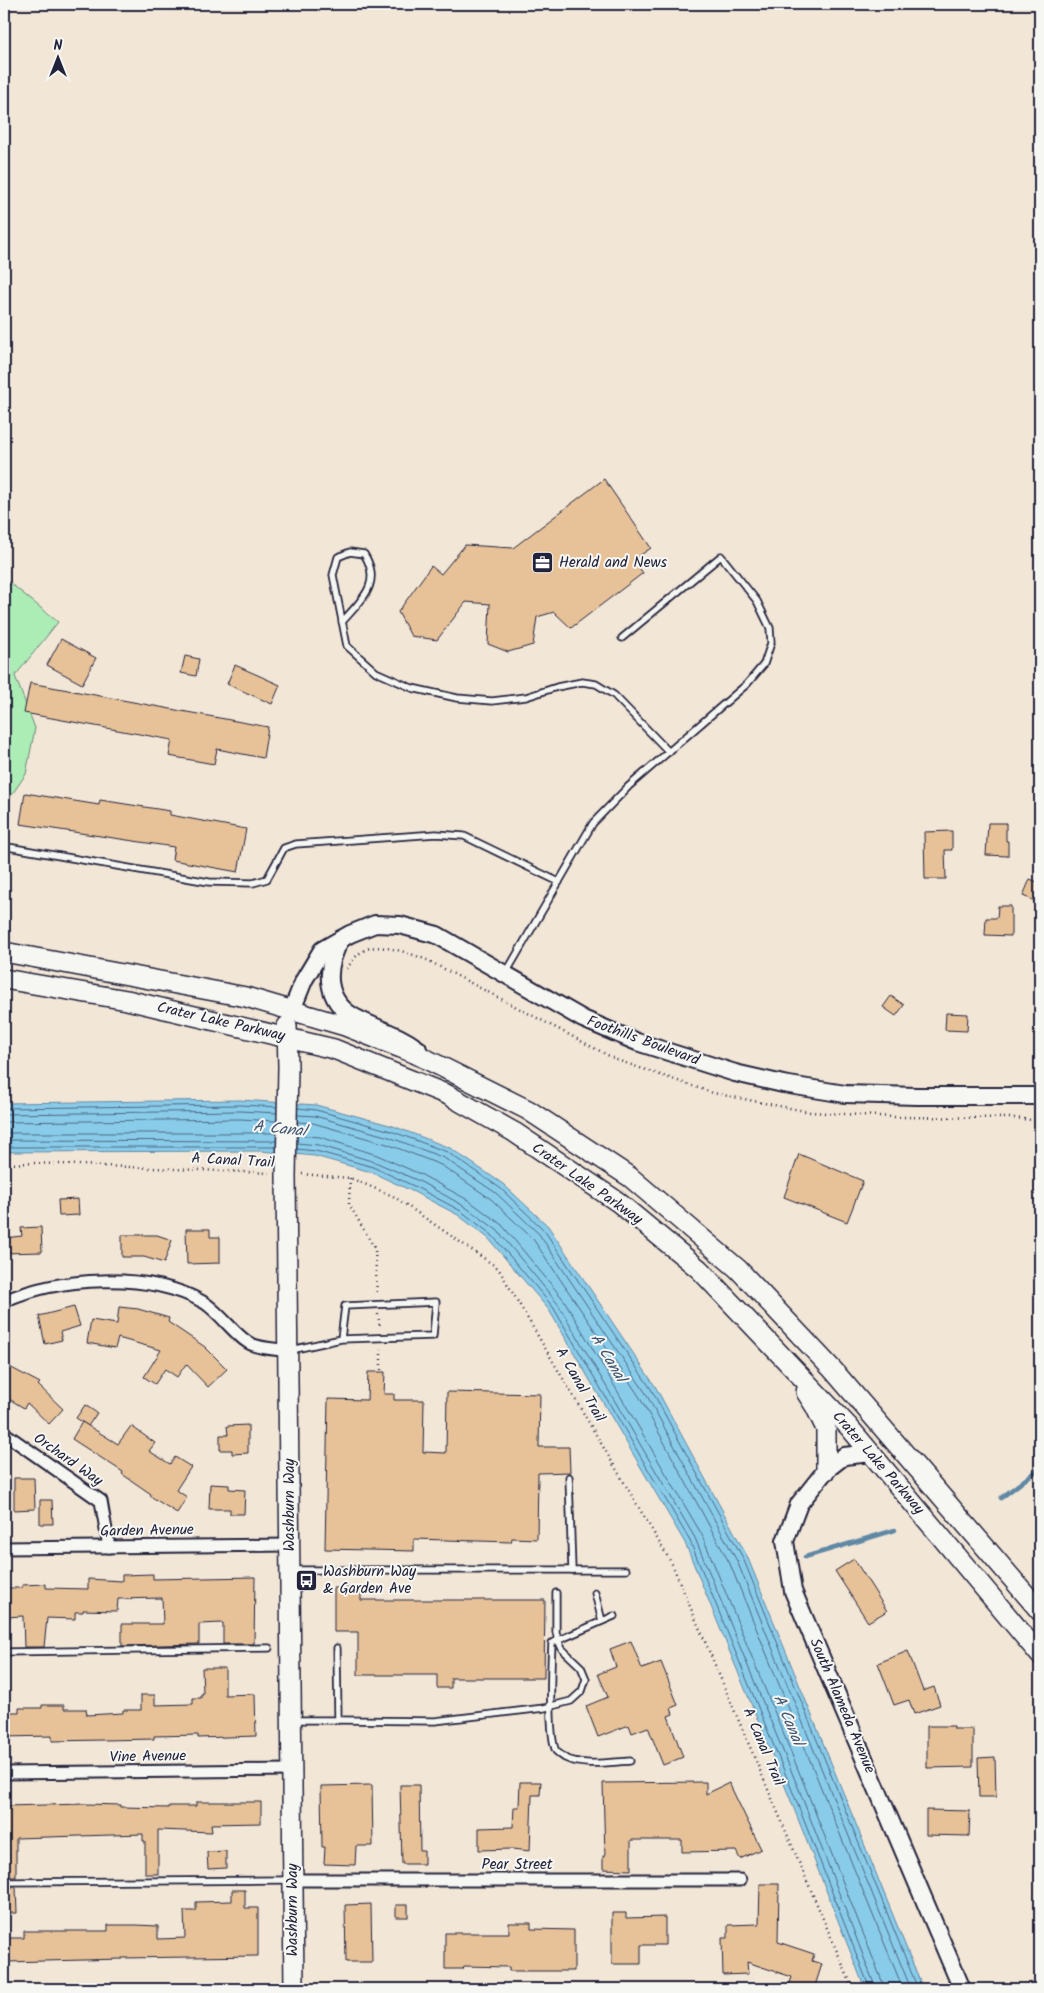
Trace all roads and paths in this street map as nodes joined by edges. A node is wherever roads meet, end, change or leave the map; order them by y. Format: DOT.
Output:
graph roads {
  1 [pos="342,622"];
  2 [pos="622,638"];
  3 [pos="669,752"];
  4 [pos="8,847"];
  5 [pos="559,882"];
  6 [pos="341,939"];
  7 [pos="4,952"];
  8 [pos="505,974"];
  9 [pos="4,979"];
  10 [pos="289,1023"];
  11 [pos="437,1064"];
  12 [pos="1040,1096"];
  13 [pos="4,1164"];
  14 [pos="287,1173"];
  15 [pos="350,1178"];
  16 [pos="4,1302"];
  17 [pos="377,1304"];
  18 [pos="381,1338"];
  19 [pos="341,1339"];
  20 [pos="288,1351"];
  21 [pos="783,1358"];
  22 [pos="381,1372"];
  23 [pos="4,1434"];
  24 [pos="871,1453"];
  25 [pos="826,1470"];
  26 [pos="569,1477"];
  27 [pos="290,1545"];
  28 [pos="109,1547"];
  29 [pos="4,1548"];
  30 [pos="290,1570"];
  31 [pos="572,1570"];
  32 [pos="626,1570"];
  33 [pos="556,1593"];
  34 [pos="595,1593"];
  35 [pos="1040,1611"];
  36 [pos="614,1616"];
  37 [pos="602,1621"];
  38 [pos="558,1640"];
  39 [pos="269,1648"];
  40 [pos="337,1648"];
  41 [pos="4,1652"];
  42 [pos="1040,1656"];
  43 [pos="551,1706"];
  44 [pos="291,1720"];
  45 [pos="338,1720"];
  46 [pos="630,1761"];
  47 [pos="292,1770"];
  48 [pos="4,1773"];
  49 [pos="293,1880"];
  50 [pos="740,1880"];
  51 [pos="4,1882"];
  52 [pos="294,1989"];
  53 [pos="854,1989"];
  54 [pos="962,1989"];
  1 -- 1 [label="lane"];
  1 -- 3 [label="lane"];
  2 -- 3 [label="lane"];
  3 -- 5 [label="lane"];
  4 -- 5 [label="lane"];
  5 -- 8 [label="lane"];
  6 -- 8 [label="main road, Foothills Boulevard"];
  6 -- 10 [label="main road, Foothills Boulevard"];
  6 -- 11 [label="main road"];
  7 -- 10 [label="main road, Crater Lake Parkway"];
  8 -- 12 [label="main road, Foothills Boulevard"];
  9 -- 10 [label="main road, Crater Lake Parkway"];
  10 -- 11 [label="main road, Crater Lake Parkway"];
  10 -- 14 [label="main road, Washburn Way"];
  10 -- 21 [label="main road, Crater Lake Parkway"];
  11 -- 35 [label="main road, Crater Lake Parkway"];
  13 -- 14 [label="path, A Canal Trail"];
  14 -- 15 [label="path, A Canal Trail"];
  14 -- 20 [label="main road, Washburn Way"];
  15 -- 17 [label="path"];
  15 -- 53 [label="path, A Canal Trail"];
  16 -- 20 [label="street"];
  17 -- 18 [label="path"];
  17 -- 18 [label="lane"];
  17 -- 19 [label="lane"];
  18 -- 19 [label="lane"];
  18 -- 22 [label="path"];
  19 -- 20 [label="lane"];
  20 -- 27 [label="main road, Washburn Way"];
  21 -- 24 [label="main road, Crater Lake Parkway"];
  21 -- 25 [label="main road"];
  23 -- 28 [label="street, Orchard Way"];
  24 -- 25 [label="main road, South Alameda Avenue"];
  24 -- 42 [label="main road, Crater Lake Parkway"];
  25 -- 54 [label="main road, South Alameda Avenue"];
  26 -- 31 [label="lane"];
  27 -- 28 [label="street, Garden Avenue"];
  27 -- 30 [label="main road, Washburn Way"];
  28 -- 29 [label="street, Garden Avenue"];
  30 -- 31 [label="lane"];
  30 -- 44 [label="main road, Washburn Way"];
  31 -- 32 [label="lane"];
  33 -- 38 [label="lane"];
  34 -- 37 [label="lane"];
  36 -- 37 [label="lane"];
  37 -- 38 [label="lane"];
  38 -- 43 [label="lane"];
  38 -- 43 [label="lane"];
  39 -- 41 [label="lane"];
  40 -- 45 [label="lane"];
  43 -- 45 [label="lane"];
  43 -- 46 [label="lane"];
  44 -- 45 [label="lane"];
  44 -- 47 [label="main road, Washburn Way"];
  47 -- 48 [label="street, Vine Avenue"];
  47 -- 49 [label="main road, Washburn Way"];
  49 -- 50 [label="street, Pear Street"];
  49 -- 51 [label="lane"];
  49 -- 52 [label="main road, Washburn Way"];
}
